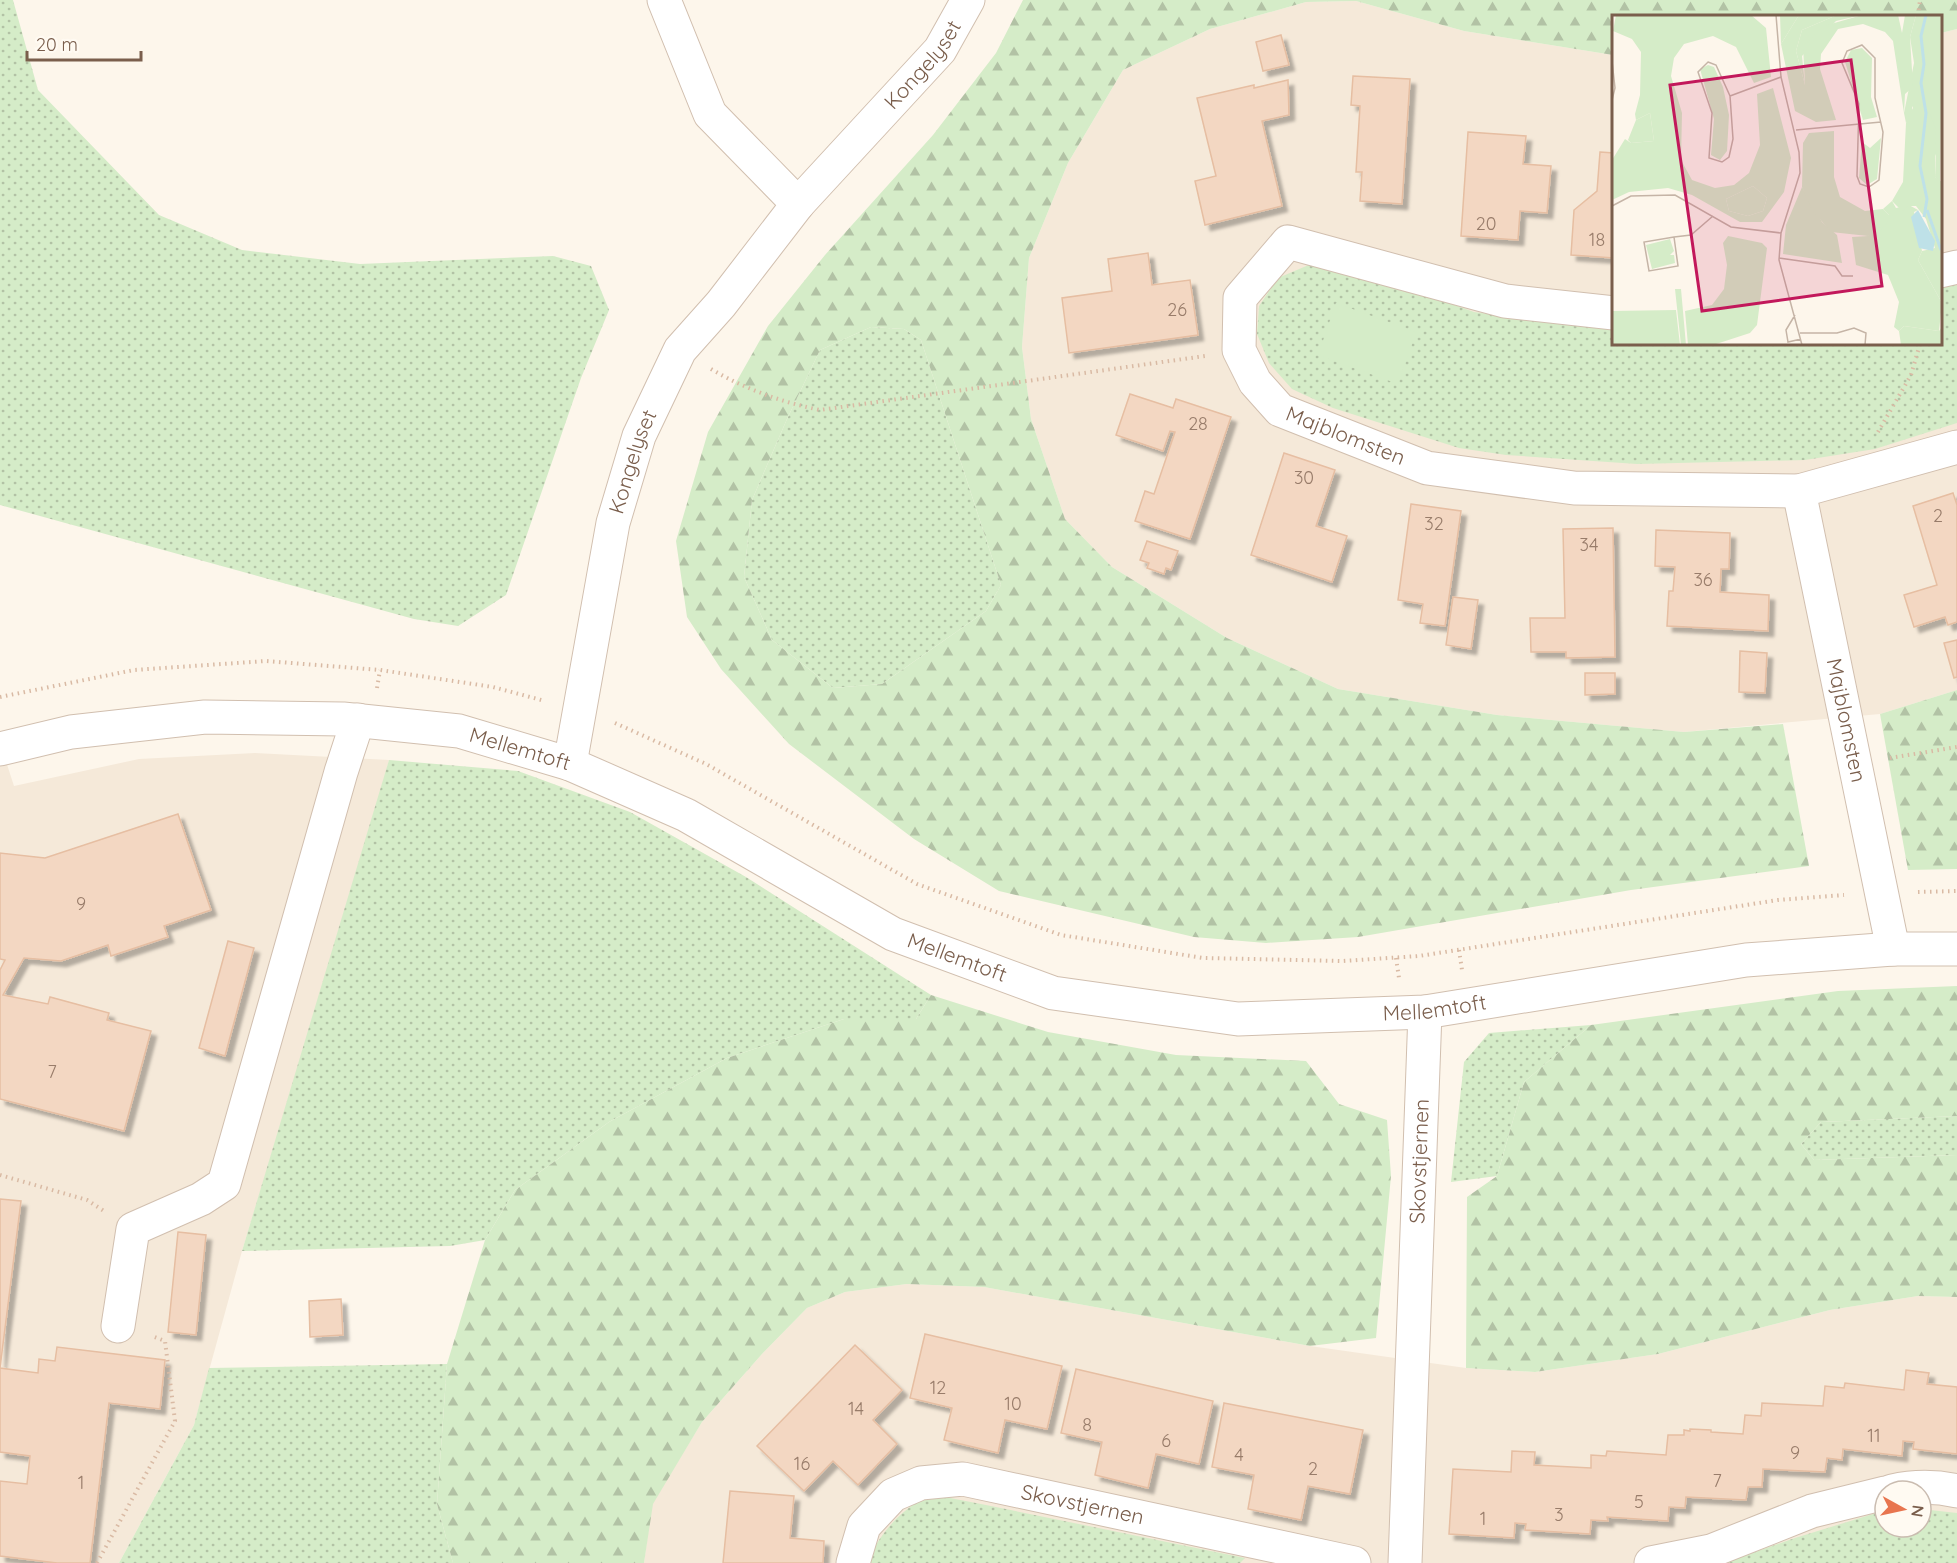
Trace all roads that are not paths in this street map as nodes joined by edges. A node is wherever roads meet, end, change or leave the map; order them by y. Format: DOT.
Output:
graph roads {
  1 [pos="664,0"];
  2 [pos="968,0"];
  3 [pos="798,204"];
  4 [pos="1957,267"];
  5 [pos="1942,271"];
  6 [pos="1612,313"];
  7 [pos="1957,447"];
  8 [pos="1799,491"];
  9 [pos="358,720"];
  10 [pos="0,749"];
  11 [pos="570,764"];
  12 [pos="1893,949"];
  13 [pos="1957,949"];
  14 [pos="1425,1012"];
  15 [pos="118,1326"];
  16 [pos="1933,1487"];
  17 [pos="1957,1491"];
  18 [pos="1873,1496"];
  19 [pos="853,1563"];
  20 [pos="1354,1563"];
  21 [pos="1405,1563"];
  22 [pos="1651,1563"];
  1 -- 3 [label="street"];
  2 -- 3 [label="street, Kongelyset"];
  3 -- 11 [label="street, Kongelyset"];
  4 -- 5 [label="street"];
  6 -- 8 [label="street, Majblomsten"];
  7 -- 8 [label="street, Majblomsten"];
  8 -- 12 [label="street, Majblomsten"];
  9 -- 10 [label="street, Mellemtoft"];
  9 -- 11 [label="street, Mellemtoft"];
  9 -- 15 [label="street"];
  11 -- 14 [label="street, Mellemtoft"];
  12 -- 13 [label="street, Mellemtoft"];
  12 -- 14 [label="street, Mellemtoft"];
  14 -- 21 [label="street, Skovstjernen"];
  16 -- 17 [label="street"];
  18 -- 22 [label="street"];
  19 -- 20 [label="street, Skovstjernen"];
}
